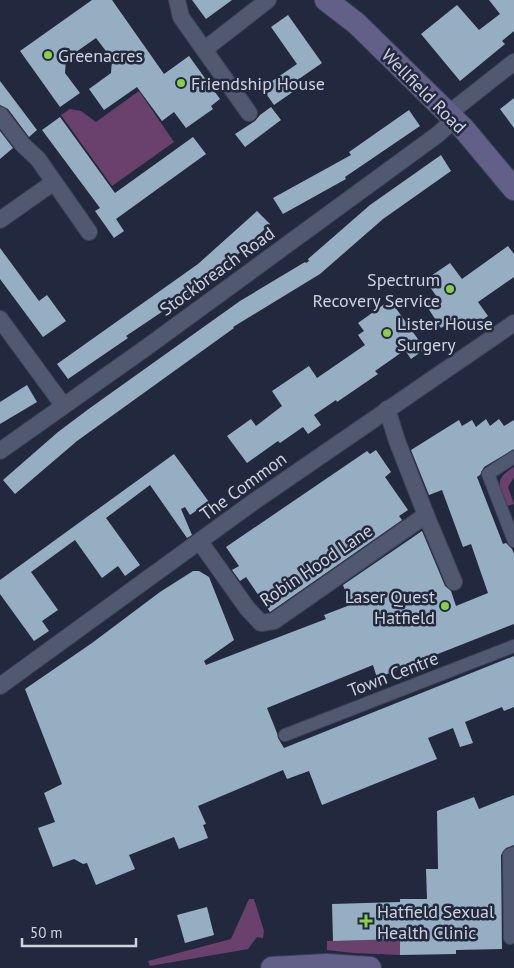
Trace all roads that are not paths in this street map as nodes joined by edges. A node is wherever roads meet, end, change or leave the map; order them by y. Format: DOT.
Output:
graph roads {
  1 [pos="177,0"];
  2 [pos="268,0"];
  3 [pos="326,0"];
  4 [pos="205,49"];
  5 [pos="514,62"];
  6 [pos="249,113"];
  7 [pos="0,115"];
  8 [pos="451,117"];
  9 [pos="54,182"];
  10 [pos="514,189"];
  11 [pos="0,220"];
  12 [pos="89,232"];
  13 [pos="0,319"];
  14 [pos="514,323"];
  15 [pos="63,405"];
  16 [pos="387,409"];
  17 [pos="0,451"];
  18 [pos="514,457"];
  19 [pos="426,515"];
  20 [pos="514,541"];
  21 [pos="200,542"];
  22 [pos="454,582"];
  23 [pos="514,646"];
  24 [pos="0,686"];
  25 [pos="285,735"];
  26 [pos="514,853"];
  27 [pos="508,895"];
  28 [pos="510,938"];
  29 [pos="272,968"];
  30 [pos="370,968"];
  1 -- 4 [label="street"];
  2 -- 4 [label="street"];
  3 -- 8 [label="main road, Wellfield Road"];
  4 -- 6 [label="street"];
  5 -- 8 [label="street, Stockbreach Road"];
  7 -- 9 [label="street"];
  8 -- 10 [label="main road, Wellfield Road"];
  8 -- 15 [label="street, Stockbreach Road"];
  9 -- 11 [label="street"];
  9 -- 12 [label="street"];
  13 -- 15 [label="street"];
  14 -- 16 [label="street, The Common"];
  15 -- 17 [label="street, Stockbreach Road"];
  16 -- 19 [label="street"];
  16 -- 21 [label="street, The Common"];
  18 -- 20 [label="street"];
  19 -- 21 [label="street, Robin Hood Lane"];
  19 -- 22 [label="street"];
  21 -- 24 [label="street, The Common"];
  23 -- 25 [label="street, Town Centre"];
  26 -- 27 [label="street"];
  27 -- 28 [label="street"];
  29 -- 30 [label="main road"];
}
